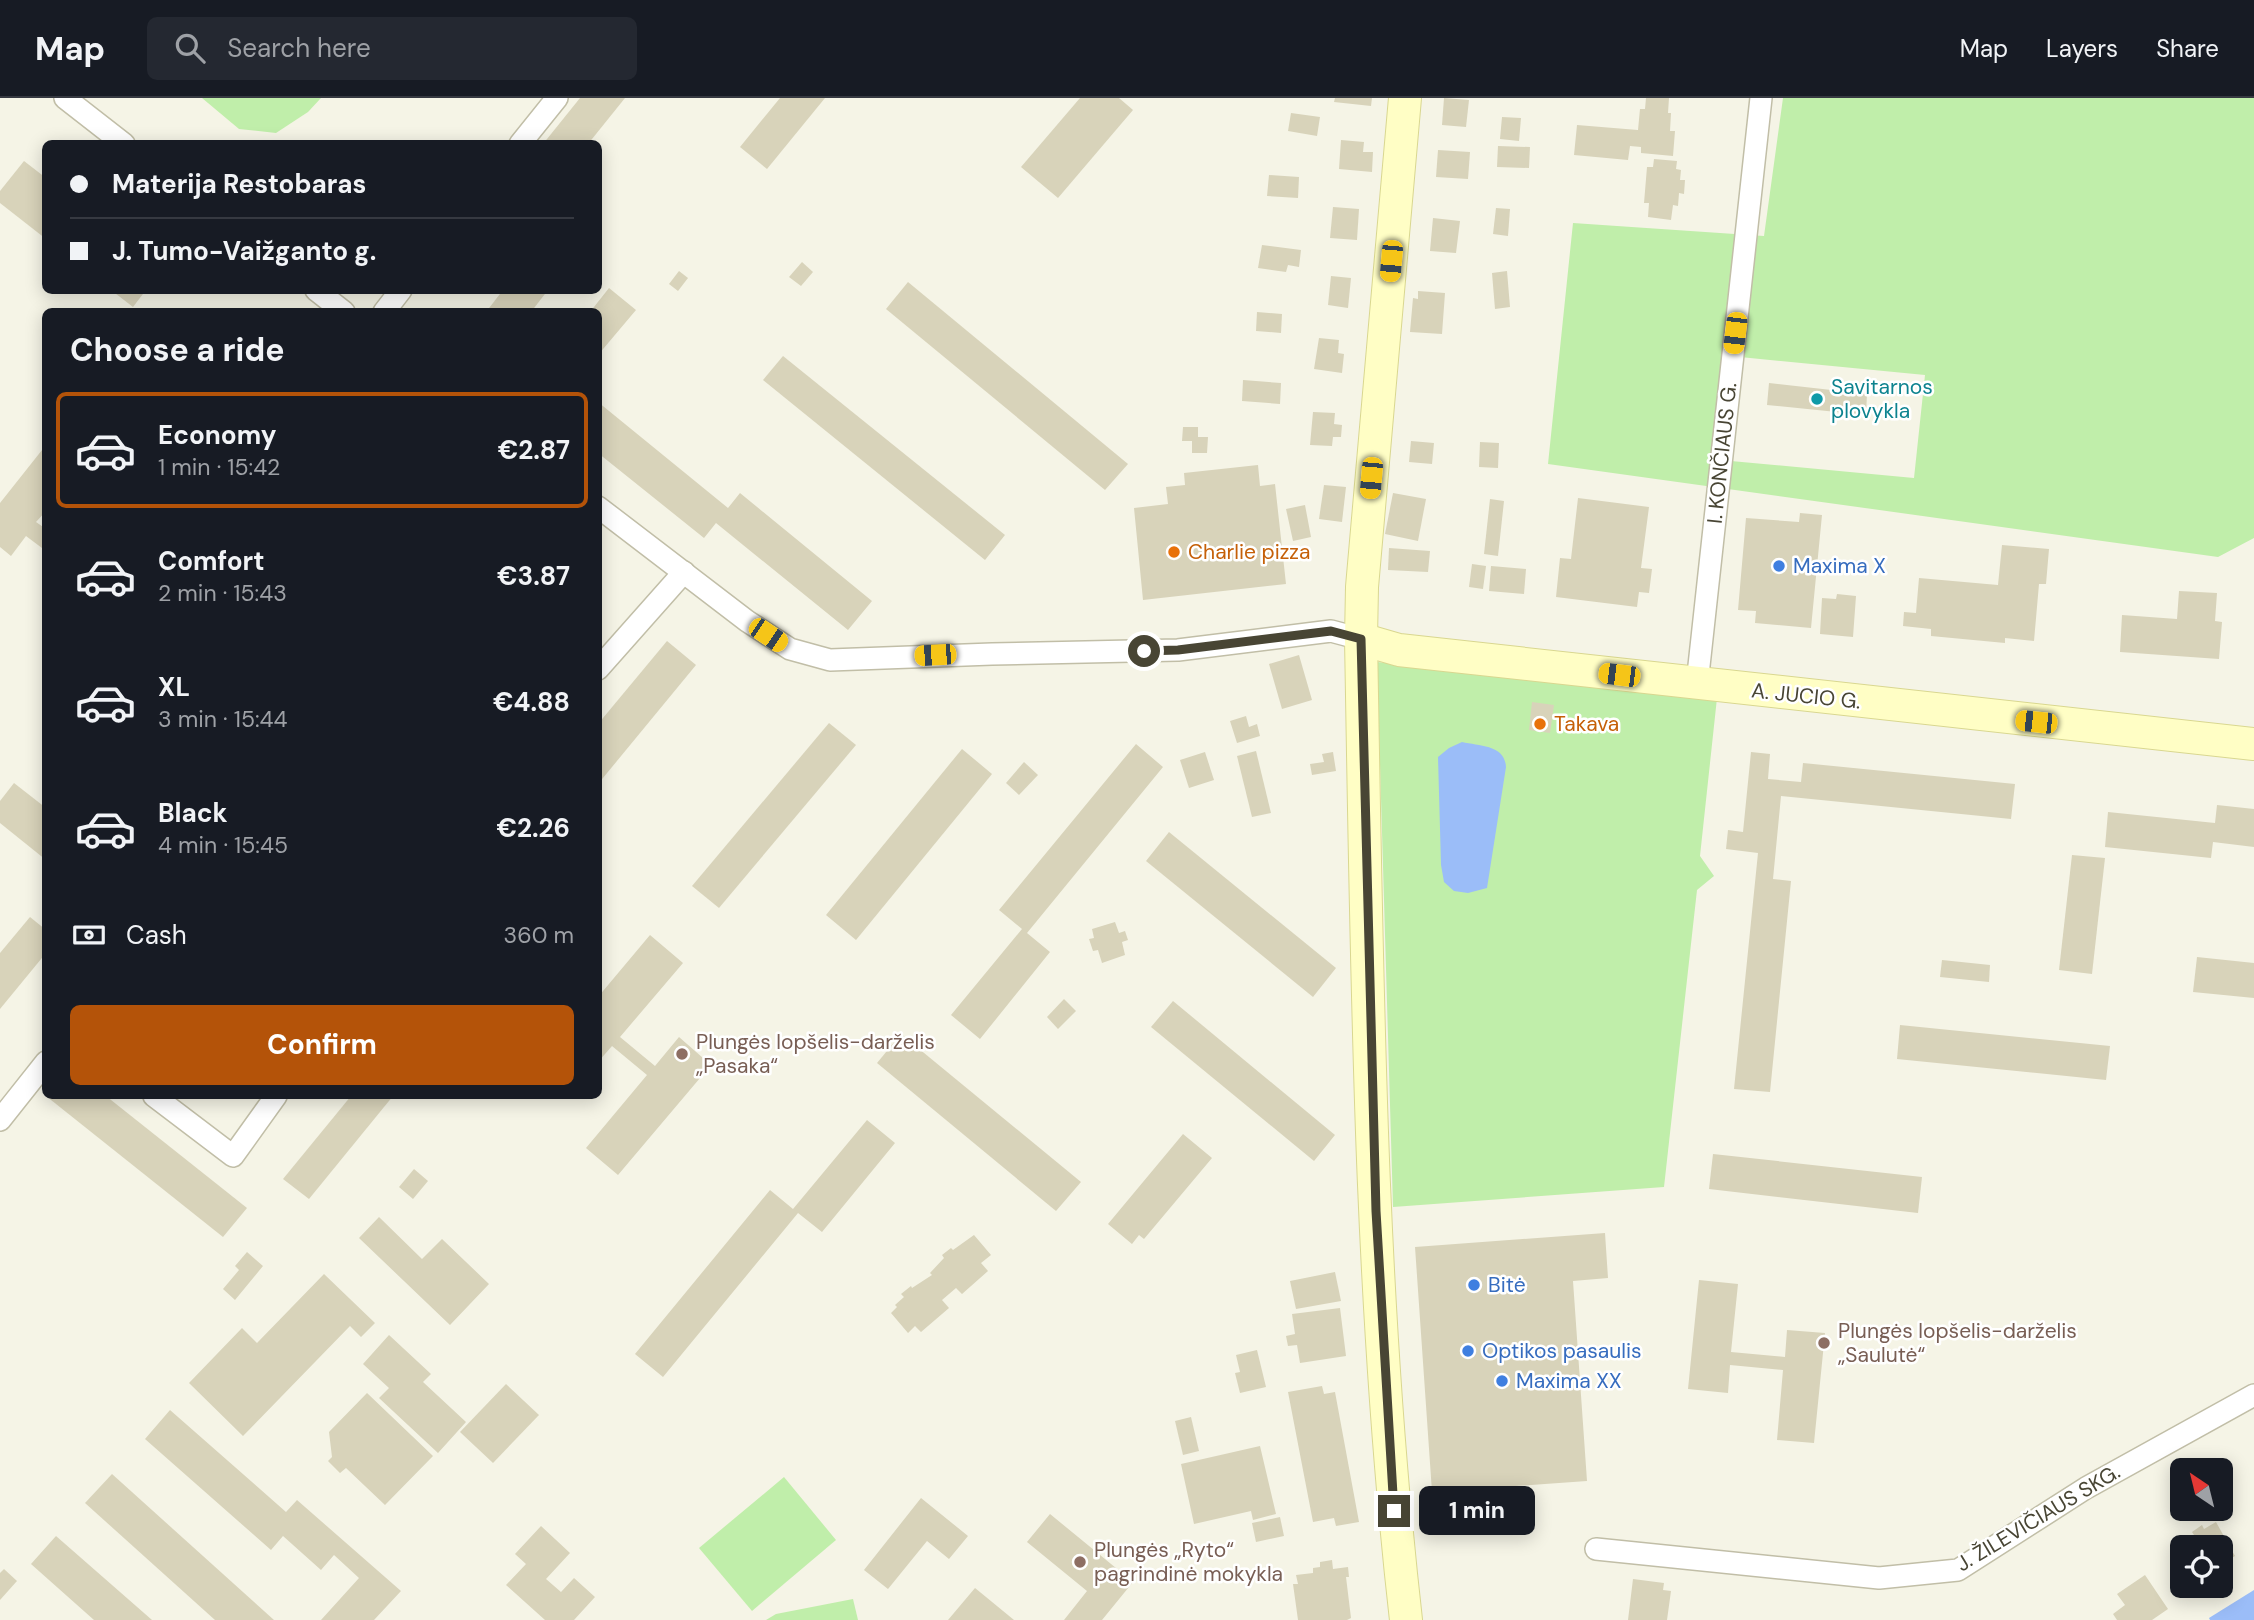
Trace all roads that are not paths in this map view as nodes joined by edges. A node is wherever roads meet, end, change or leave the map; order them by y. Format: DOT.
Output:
graph roads {
  1 [pos="65,98"];
  2 [pos="557,98"];
  3 [pos="1405,98"];
  4 [pos="1761,98"];
  5 [pos="119,140"];
  6 [pos="523,140"];
  7 [pos="321,294"];
  8 [pos="398,294"];
  9 [pos="339,308"];
  10 [pos="387,308"];
  11 [pos="602,510"];
  12 [pos="684,572"];
  13 [pos="1361,639"];
  14 [pos="602,664"];
  15 [pos="1697,684"];
  16 [pos="2254,744"];
  17 [pos="42,1067"];
  18 [pos="158,1099"];
  19 [pos="274,1099"];
  20 [pos="0,1120"];
  21 [pos="2254,1395"];
  22 [pos="1596,1549"];
  23 [pos="1406,1620"];
  1 -- 5 [label="street"];
  2 -- 6 [label="street"];
  3 -- 13 [label="main road"];
  4 -- 15 [label="street, I. KONČIAUS G."];
  7 -- 9 [label="street"];
  8 -- 10 [label="street"];
  11 -- 12 [label="street"];
  12 -- 13 [label="street"];
  12 -- 14 [label="street"];
  13 -- 15 [label="main road, A. JUCIO G."];
  13 -- 23 [label="main road"];
  15 -- 16 [label="main road, A. JUCIO G."];
  17 -- 20 [label="street"];
  18 -- 19 [label="street"];
  21 -- 22 [label="street, J. ŽILEVIČIAUS SKG."];
}
